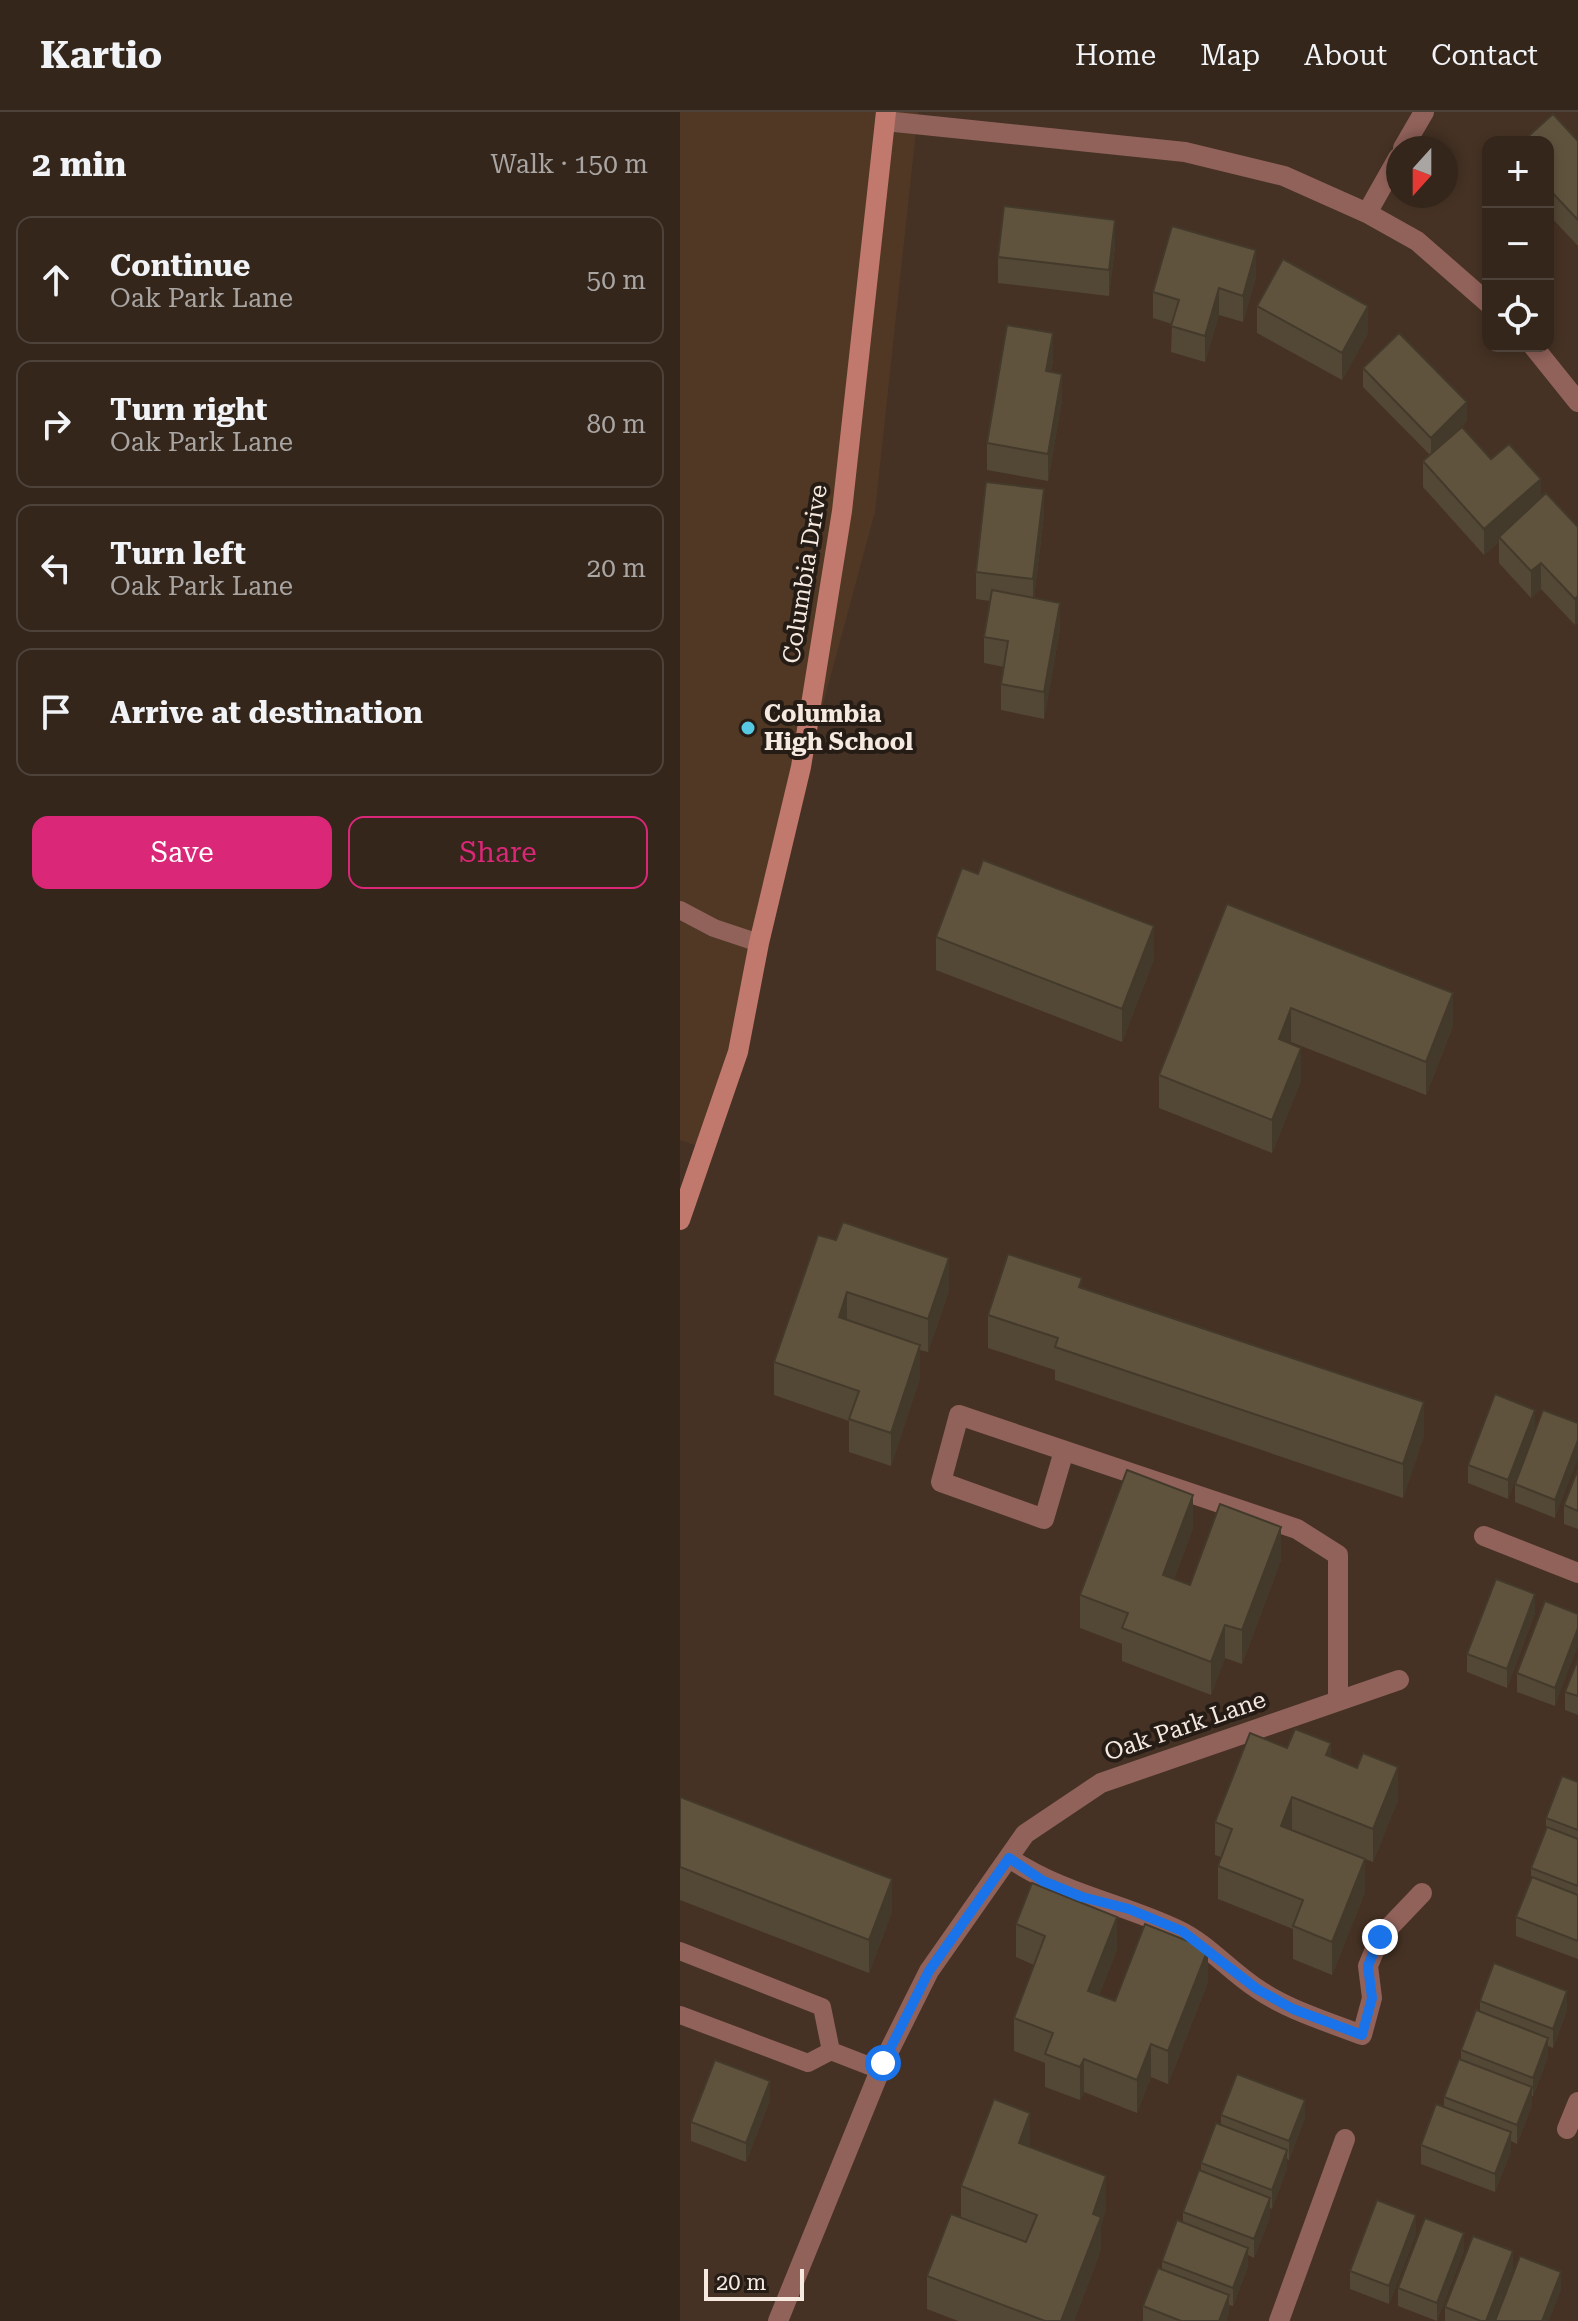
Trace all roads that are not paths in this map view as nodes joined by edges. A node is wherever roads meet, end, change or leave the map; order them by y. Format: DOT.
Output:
graph roads {
  1 [pos="1424,112"];
  2 [pos="885,116"];
  3 [pos="1410,136"];
  4 [pos="1386,179"];
  5 [pos="1367,213"];
  6 [pos="1482,298"];
  7 [pos="1538,352"];
  8 [pos="1578,402"];
  9 [pos="680,910"];
  10 [pos="759,943"];
  11 [pos="680,1220"];
  12 [pos="1064,1451"];
  13 [pos="1484,1536"];
  14 [pos="1578,1573"];
  15 [pos="1399,1680"];
  16 [pos="1338,1701"];
  17 [pos="1009,1858"];
  18 [pos="1422,1893"];
  19 [pos="680,1951"];
  20 [pos="680,2015"];
  21 [pos="831,2051"];
  22 [pos="880,2070"];
  23 [pos="1578,2102"];
  24 [pos="1567,2129"];
  25 [pos="1345,2139"];
  26 [pos="1286,2319"];
  27 [pos="778,2321"];
  1 -- 3 [label="street"];
  2 -- 5 [label="street"];
  2 -- 10 [label="main road, Columbia Drive"];
  4 -- 5 [label="street"];
  5 -- 6 [label="street"];
  7 -- 8 [label="street"];
  9 -- 10 [label="lane"];
  10 -- 11 [label="main road, Columbia Drive"];
  12 -- 12 [label="street"];
  12 -- 16 [label="street"];
  13 -- 14 [label="street"];
  15 -- 16 [label="street, Oak Park Lane"];
  16 -- 17 [label="street, Oak Park Lane"];
  17 -- 18 [label="street"];
  17 -- 22 [label="street, Oak Park Lane"];
  19 -- 21 [label="lane"];
  20 -- 21 [label="lane"];
  21 -- 22 [label="lane"];
  22 -- 27 [label="street, Oak Park Lane"];
  23 -- 24 [label="street"];
  25 -- 26 [label="street"];
}
